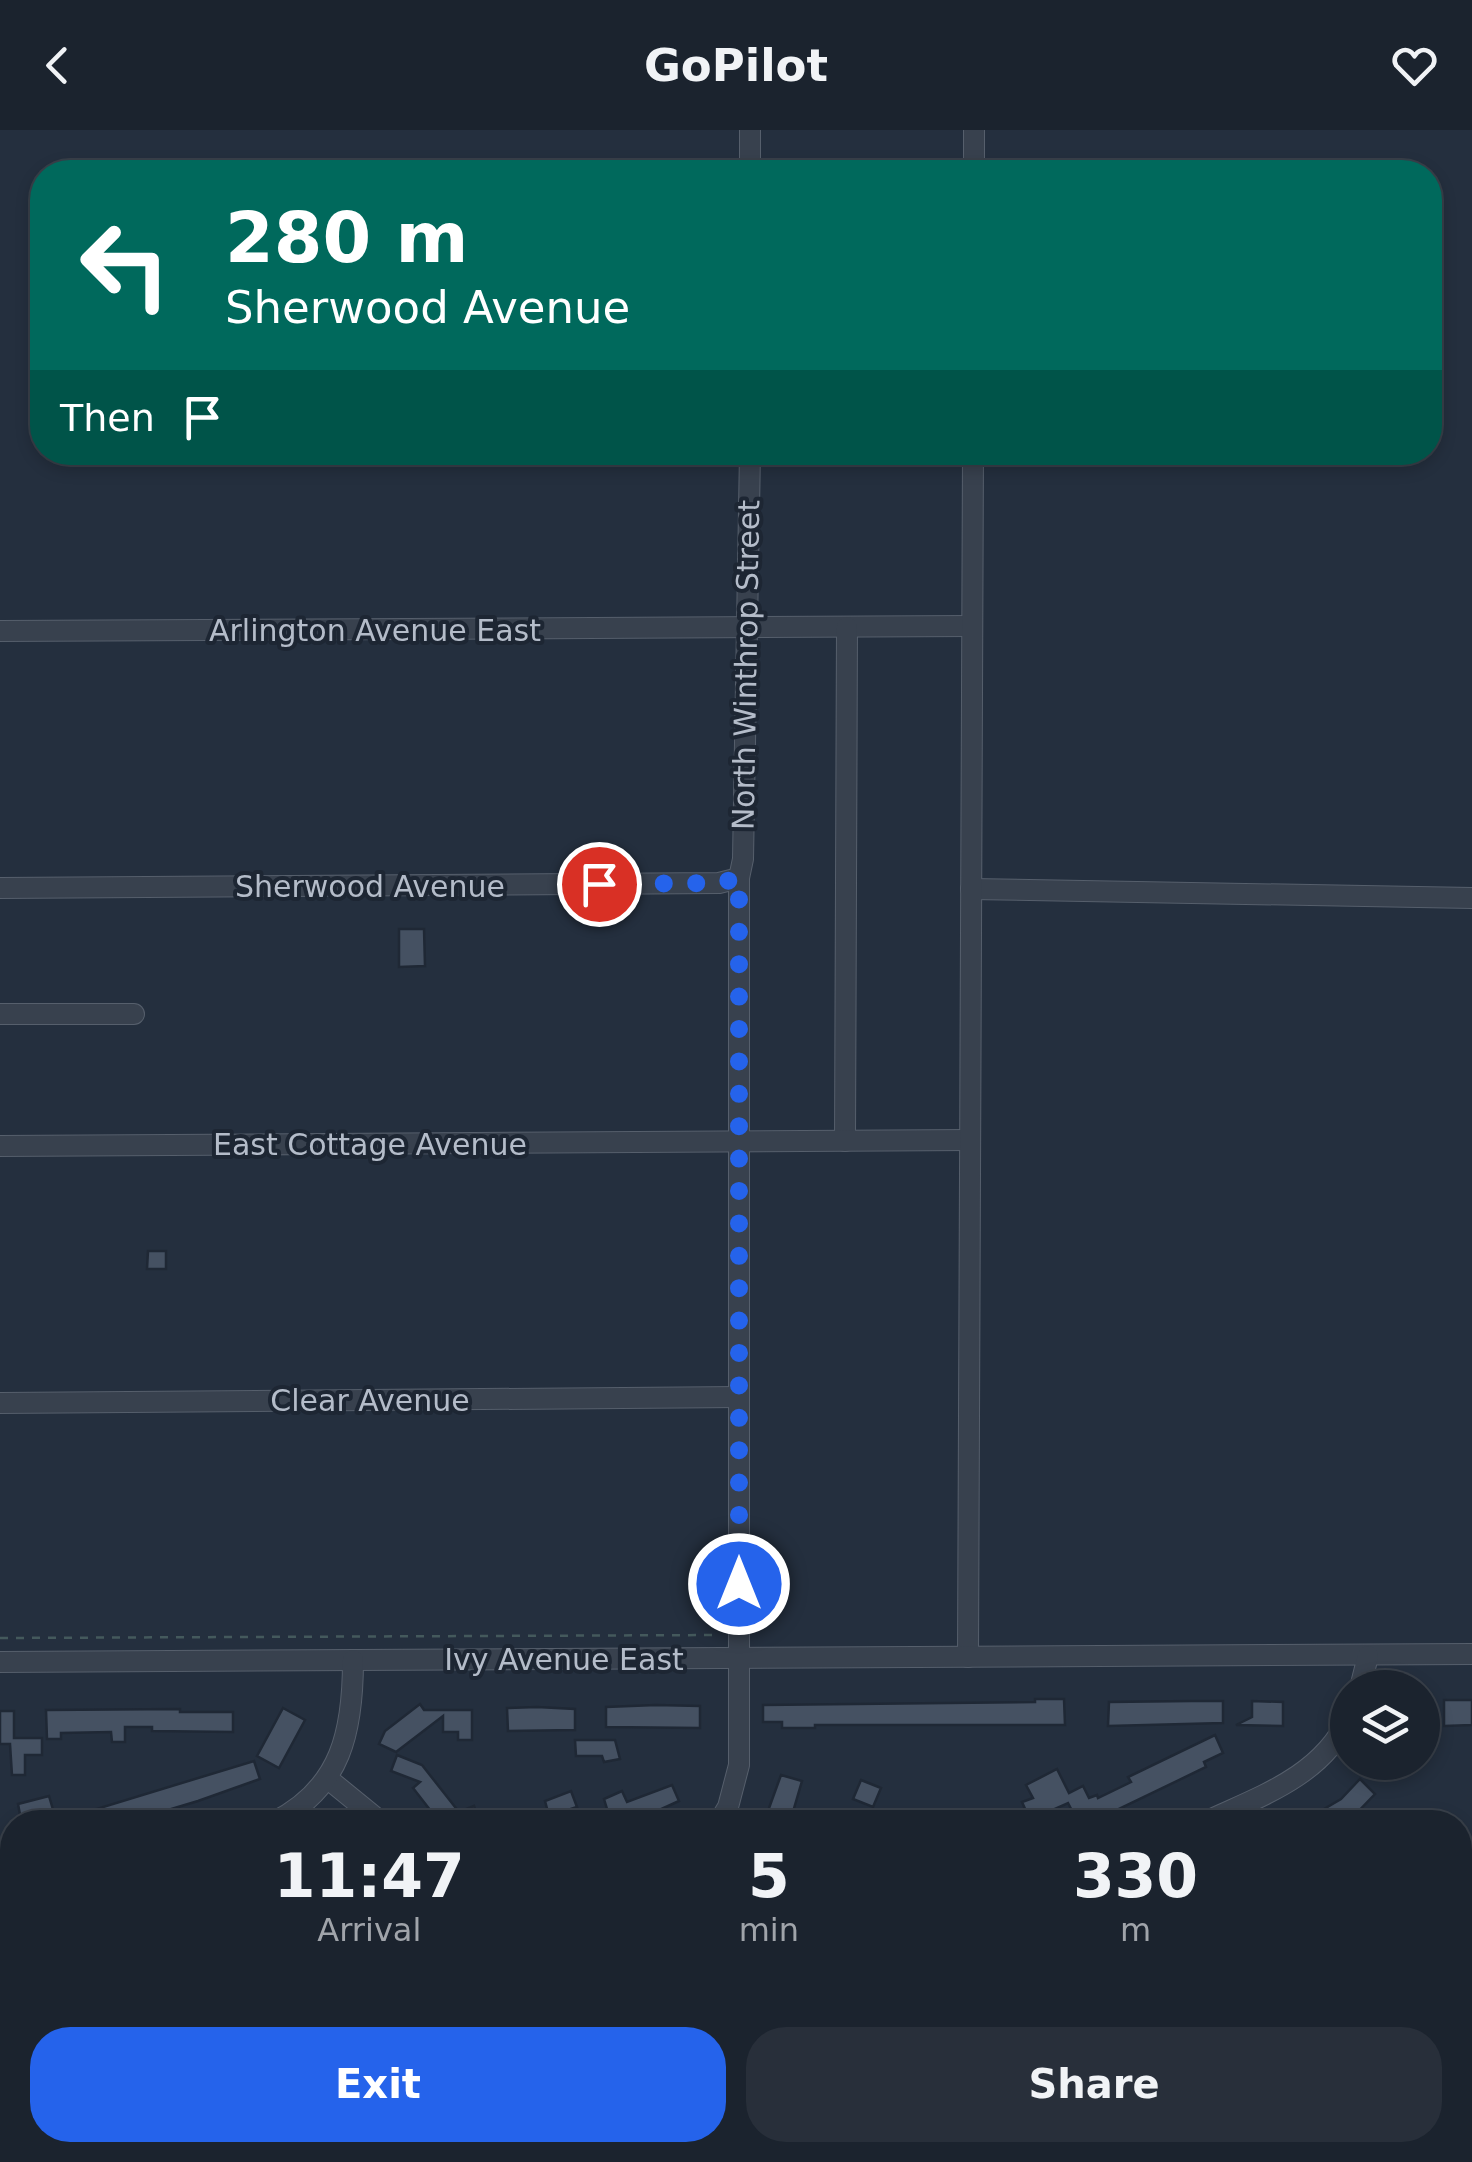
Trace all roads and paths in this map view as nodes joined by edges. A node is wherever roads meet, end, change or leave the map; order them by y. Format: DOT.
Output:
graph roads {
  1 [pos="750,130"];
  2 [pos="974,130"];
  3 [pos="750,160"];
  4 [pos="974,160"];
  5 [pos="750,465"];
  6 [pos="973,465"];
  7 [pos="972,626"];
  8 [pos="847,627"];
  9 [pos="749,628"];
  10 [pos="0,631"];
  11 [pos="739,878"];
  12 [pos="0,888"];
  13 [pos="971,888"];
  14 [pos="1472,898"];
  15 [pos="0,1014"];
  16 [pos="134,1014"];
  17 [pos="970,1140"];
  18 [pos="845,1141"];
  19 [pos="739,1142"];
  20 [pos="0,1146"];
  21 [pos="739,1397"];
  22 [pos="0,1403"];
  23 [pos="0,1638"];
  24 [pos="720,1644"];
  25 [pos="1472,1654"];
  26 [pos="1368,1656"];
  27 [pos="968,1657"];
  28 [pos="739,1658"];
  29 [pos="354,1660"];
  30 [pos="0,1662"];
  31 [pos="1364,1670"];
  32 [pos="1330,1747"];
  33 [pos="327,1778"];
  34 [pos="293,1810"];
  35 [pos="366,1810"];
  36 [pos="726,1810"];
  37 [pos="1230,1810"];
  1 -- 3 [label="street"];
  2 -- 4 [label="street"];
  5 -- 9 [label="street, North Winthrop Street"];
  6 -- 7 [label="street"];
  7 -- 8 [label="street, Arlington Avenue East"];
  7 -- 13 [label="street"];
  8 -- 9 [label="street, Arlington Avenue East"];
  8 -- 18 [label="street"];
  9 -- 10 [label="street, Arlington Avenue East"];
  9 -- 11 [label="street, North Winthrop Street"];
  11 -- 12 [label="street, Sherwood Avenue"];
  11 -- 19 [label="street, North Winthrop Street"];
  13 -- 14 [label="street"];
  13 -- 17 [label="street"];
  15 -- 16 [label="street"];
  17 -- 18 [label="street, East Cottage Avenue"];
  17 -- 27 [label="street"];
  18 -- 19 [label="street, East Cottage Avenue"];
  19 -- 20 [label="street, East Cottage Avenue"];
  19 -- 21 [label="street, North Winthrop Street"];
  21 -- 22 [label="street, Clear Avenue"];
  21 -- 28 [label="street, North Winthrop Street"];
  23 -- 24 [label="path"];
  25 -- 26 [label="street, Ivy Avenue East"];
  26 -- 27 [label="street, Ivy Avenue East"];
  26 -- 31 [label="street"];
  27 -- 28 [label="street, Ivy Avenue East"];
  28 -- 29 [label="street, Ivy Avenue East"];
  28 -- 36 [label="street, North Winthrop Street"];
  29 -- 30 [label="street, Ivy Avenue East"];
  29 -- 33 [label="street"];
  32 -- 37 [label="street"];
  33 -- 34 [label="street"];
  33 -- 35 [label="street"];
}
